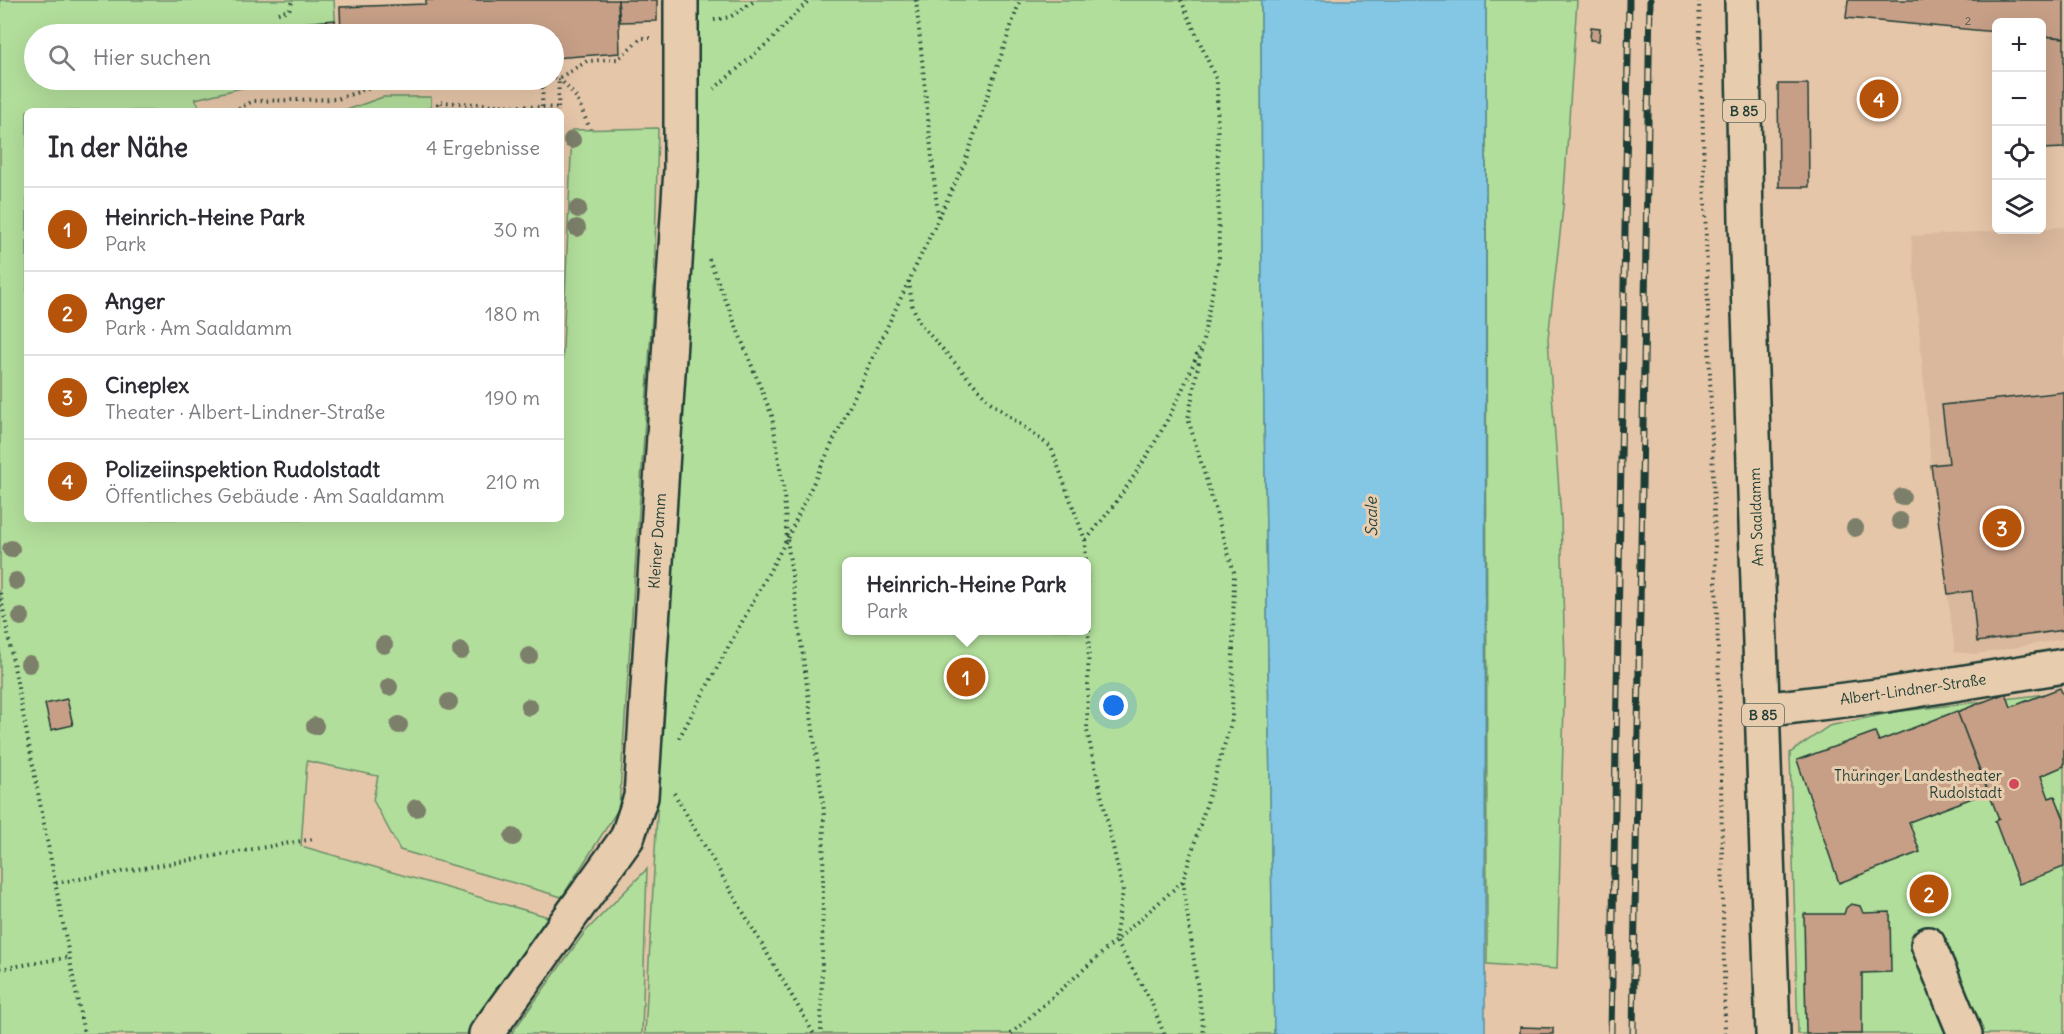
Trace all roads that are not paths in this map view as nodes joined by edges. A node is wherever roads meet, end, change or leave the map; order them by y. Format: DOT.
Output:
graph roads {
  1 [pos="1742,0"];
  2 [pos="681,21"];
  3 [pos="2064,666"];
  4 [pos="1762,710"];
  5 [pos="1928,944"];
  6 [pos="486,1034"];
  7 [pos="1773,1034"];
  8 [pos="1965,1034"];
  1 -- 4 [label="street, Am Saaldamm / B 85"];
  2 -- 6 [label="street, Kleiner Damm"];
  3 -- 4 [label="street, Albert-Lindner-Straße"];
  4 -- 7 [label="street, Am Saaldamm / B 85"];
  5 -- 8 [label="street"];
}
